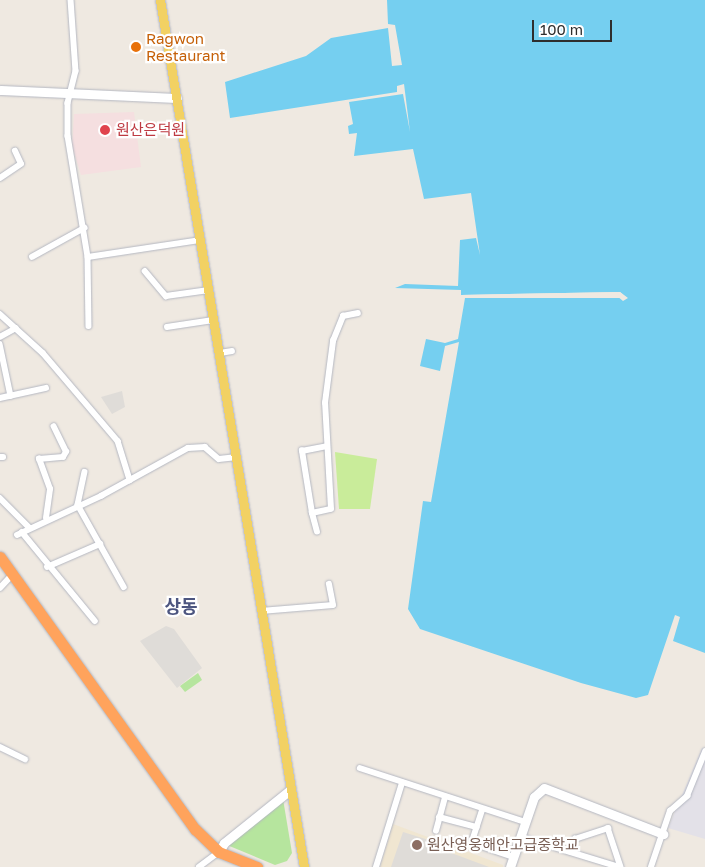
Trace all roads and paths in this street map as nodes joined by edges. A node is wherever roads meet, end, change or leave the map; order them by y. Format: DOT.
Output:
graph roads {
  1 [pos="71,0"];
  2 [pos="160,0"];
  3 [pos="0,90"];
  4 [pos="70,94"];
  5 [pos="177,98"];
  6 [pos="15,151"];
  7 [pos="0,178"];
  8 [pos="84,228"];
  9 [pos="201,240"];
  10 [pos="32,257"];
  11 [pos="88,257"];
  12 [pos="146,270"];
  13 [pos="209,290"];
  14 [pos="358,313"];
  15 [pos="0,314"];
  16 [pos="214,320"];
  17 [pos="89,326"];
  18 [pos="166,326"];
  19 [pos="16,328"];
  20 [pos="0,337"];
  21 [pos="0,344"];
  22 [pos="232,351"];
  23 [pos="220,354"];
  24 [pos="46,388"];
  25 [pos="11,396"];
  26 [pos="0,398"];
  27 [pos="54,427"];
  28 [pos="327,446"];
  29 [pos="237,457"];
  30 [pos="85,472"];
  31 [pos="130,480"];
  32 [pos="0,498"];
  33 [pos="78,505"];
  34 [pos="312,513"];
  35 [pos="46,518"];
  36 [pos="29,527"];
  37 [pos="317,532"];
  38 [pos="100,544"];
  39 [pos="0,557"];
  40 [pos="47,568"];
  41 [pos="12,575"];
  42 [pos="328,584"];
  43 [pos="124,587"];
  44 [pos="0,588"];
  45 [pos="261,612"];
  46 [pos="95,621"];
  47 [pos="0,747"];
  48 [pos="705,752"];
  49 [pos="24,759"];
  50 [pos="360,768"];
  51 [pos="402,783"];
  52 [pos="290,790"];
  53 [pos="445,798"];
  54 [pos="483,809"];
  55 [pos="439,817"];
  56 [pos="525,822"];
  57 [pos="477,827"];
  58 [pos="436,831"];
  59 [pos="663,834"];
  60 [pos="521,837"];
  61 [pos="219,852"];
  62 [pos="570,852"];
  63 [pos="514,857"];
  64 [pos="199,867"];
  65 [pos="257,867"];
  66 [pos="304,867"];
  67 [pos="376,867"];
  68 [pos="510,867"];
  69 [pos="620,867"];
  70 [pos="651,867"];
  1 -- 4 [label="street"];
  2 -- 5 [label="main road"];
  3 -- 4 [label="main road"];
  4 -- 5 [label="main road"];
  4 -- 8 [label="street"];
  5 -- 9 [label="main road"];
  6 -- 7 [label="street"];
  8 -- 10 [label="street"];
  8 -- 11 [label="street"];
  9 -- 11 [label="street"];
  9 -- 13 [label="main road"];
  11 -- 17 [label="street"];
  12 -- 13 [label="street"];
  13 -- 16 [label="main road"];
  14 -- 28 [label="street"];
  15 -- 19 [label="street"];
  16 -- 18 [label="street"];
  16 -- 23 [label="main road"];
  19 -- 20 [label="street"];
  19 -- 31 [label="street"];
  21 -- 25 [label="street"];
  22 -- 23 [label="street"];
  23 -- 29 [label="main road"];
  24 -- 25 [label="street"];
  25 -- 26 [label="street"];
  27 -- 35 [label="street"];
  28 -- 34 [label="street"];
  28 -- 34 [label="street"];
  29 -- 31 [label="street"];
  29 -- 45 [label="main road"];
  30 -- 33 [label="street"];
  31 -- 33 [label="street"];
  32 -- 36 [label="street"];
  33 -- 35 [label="street"];
  33 -- 38 [label="street"];
  34 -- 37 [label="street"];
  35 -- 36 [label="street"];
  36 -- 40 [label="street"];
  38 -- 40 [label="street"];
  38 -- 43 [label="street"];
  39 -- 41 [label="highway"];
  40 -- 46 [label="street"];
  41 -- 44 [label="street"];
  41 -- 61 [label="highway"];
  42 -- 45 [label="street"];
  45 -- 52 [label="main road"];
  47 -- 49 [label="street"];
  48 -- 59 [label="street"];
  50 -- 51 [label="street"];
  51 -- 53 [label="street"];
  51 -- 67 [label="street"];
  52 -- 61 [label="main road"];
  52 -- 66 [label="main road"];
  53 -- 54 [label="street"];
  53 -- 55 [label="street"];
  54 -- 56 [label="street"];
  54 -- 57 [label="street"];
  55 -- 57 [label="street"];
  55 -- 58 [label="street"];
  56 -- 59 [label="main road"];
  56 -- 60 [label="main road"];
  57 -- 63 [label="street"];
  59 -- 70 [label="street"];
  60 -- 62 [label="street"];
  60 -- 63 [label="main road"];
  61 -- 64 [label="street"];
  61 -- 65 [label="highway"];
  62 -- 69 [label="street"];
  62 -- 69 [label="street"];
  63 -- 68 [label="main road"];
}
